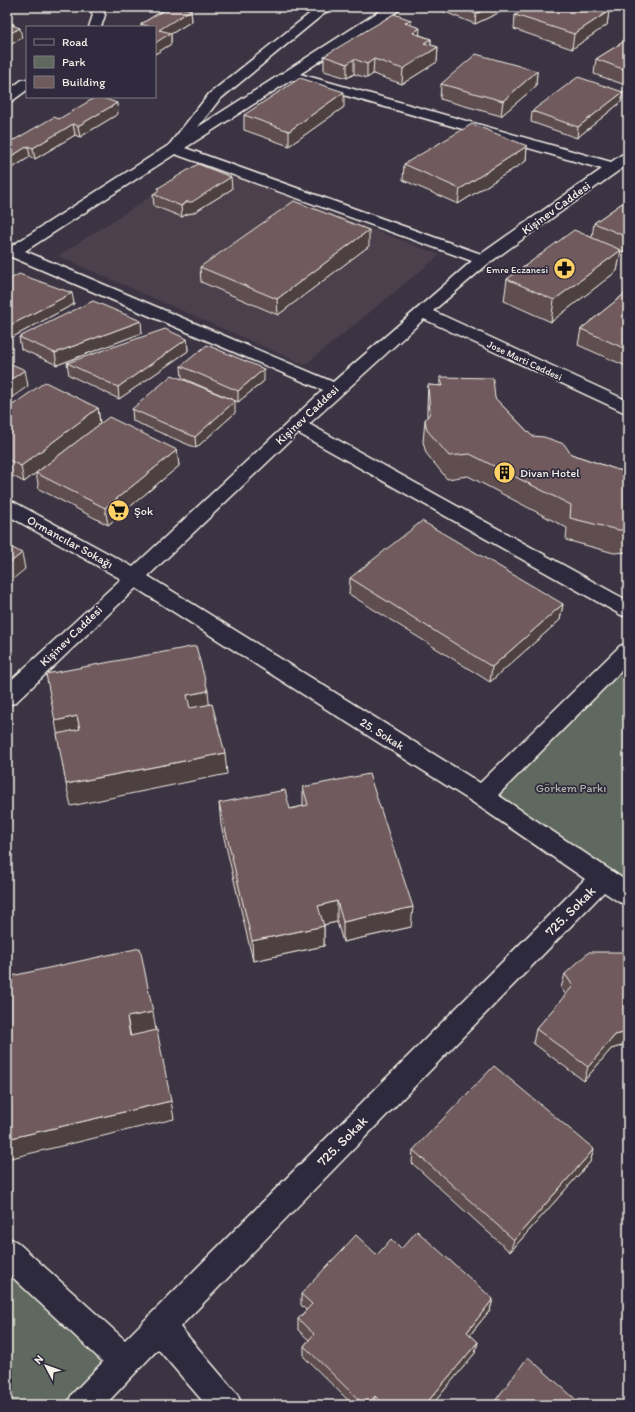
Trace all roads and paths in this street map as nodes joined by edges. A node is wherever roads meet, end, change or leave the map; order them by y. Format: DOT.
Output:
graph roads {
  1 [pos="95,7"];
  2 [pos="326,7"];
  3 [pos="395,7"];
  4 [pos="95,26"];
  5 [pos="289,75"];
  6 [pos="26,84"];
  7 [pos="7,98"];
  8 [pos="174,149"];
  9 [pos="628,157"];
  10 [pos="613,168"];
  11 [pos="483,260"];
  12 [pos="422,312"];
  13 [pos="335,389"];
  14 [pos="628,408"];
  15 [pos="297,425"];
  16 [pos="7,507"];
  17 [pos="134,577"];
  18 [pos="628,610"];
  19 [pos="628,651"];
  20 [pos="7,697"];
  21 [pos="482,796"];
  22 [pos="602,878"];
  23 [pos="628,895"];
  24 [pos="7,1252"];
  25 [pos="160,1327"];
  26 [pos="125,1360"];
  27 [pos="83,1405"];
  28 [pos="226,1405"];
  1 -- 4 [label="street"];
  2 -- 8 [label="street"];
  3 -- 5 [label="street"];
  5 -- 8 [label="street"];
  5 -- 10 [label="street"];
  6 -- 7 [label="street"];
  8 -- 11 [label="street"];
  8 -- 13 [label="street"];
  9 -- 10 [label="street, Kişinev Caddesi"];
  10 -- 11 [label="street, Kişinev Caddesi"];
  11 -- 12 [label="street, Kişinev Caddesi"];
  12 -- 13 [label="street, Kişinev Caddesi"];
  12 -- 14 [label="street, Jose Marti Caddesi"];
  13 -- 15 [label="street, Kişinev Caddesi"];
  15 -- 17 [label="street, Kişinev Caddesi"];
  15 -- 18 [label="street"];
  16 -- 17 [label="street, Ormancılar Sokağı"];
  17 -- 20 [label="street, Kişinev Caddesi"];
  17 -- 21 [label="street, 25. Sokak"];
  19 -- 21 [label="street"];
  21 -- 22 [label="street, 25. Sokak"];
  22 -- 23 [label="street, 25. Sokak"];
  22 -- 25 [label="street, 725. Sokak"];
  24 -- 26 [label="street"];
  25 -- 26 [label="street, 725. Sokak"];
  25 -- 28 [label="street"];
  26 -- 27 [label="street, 725. Sokak"];
}
